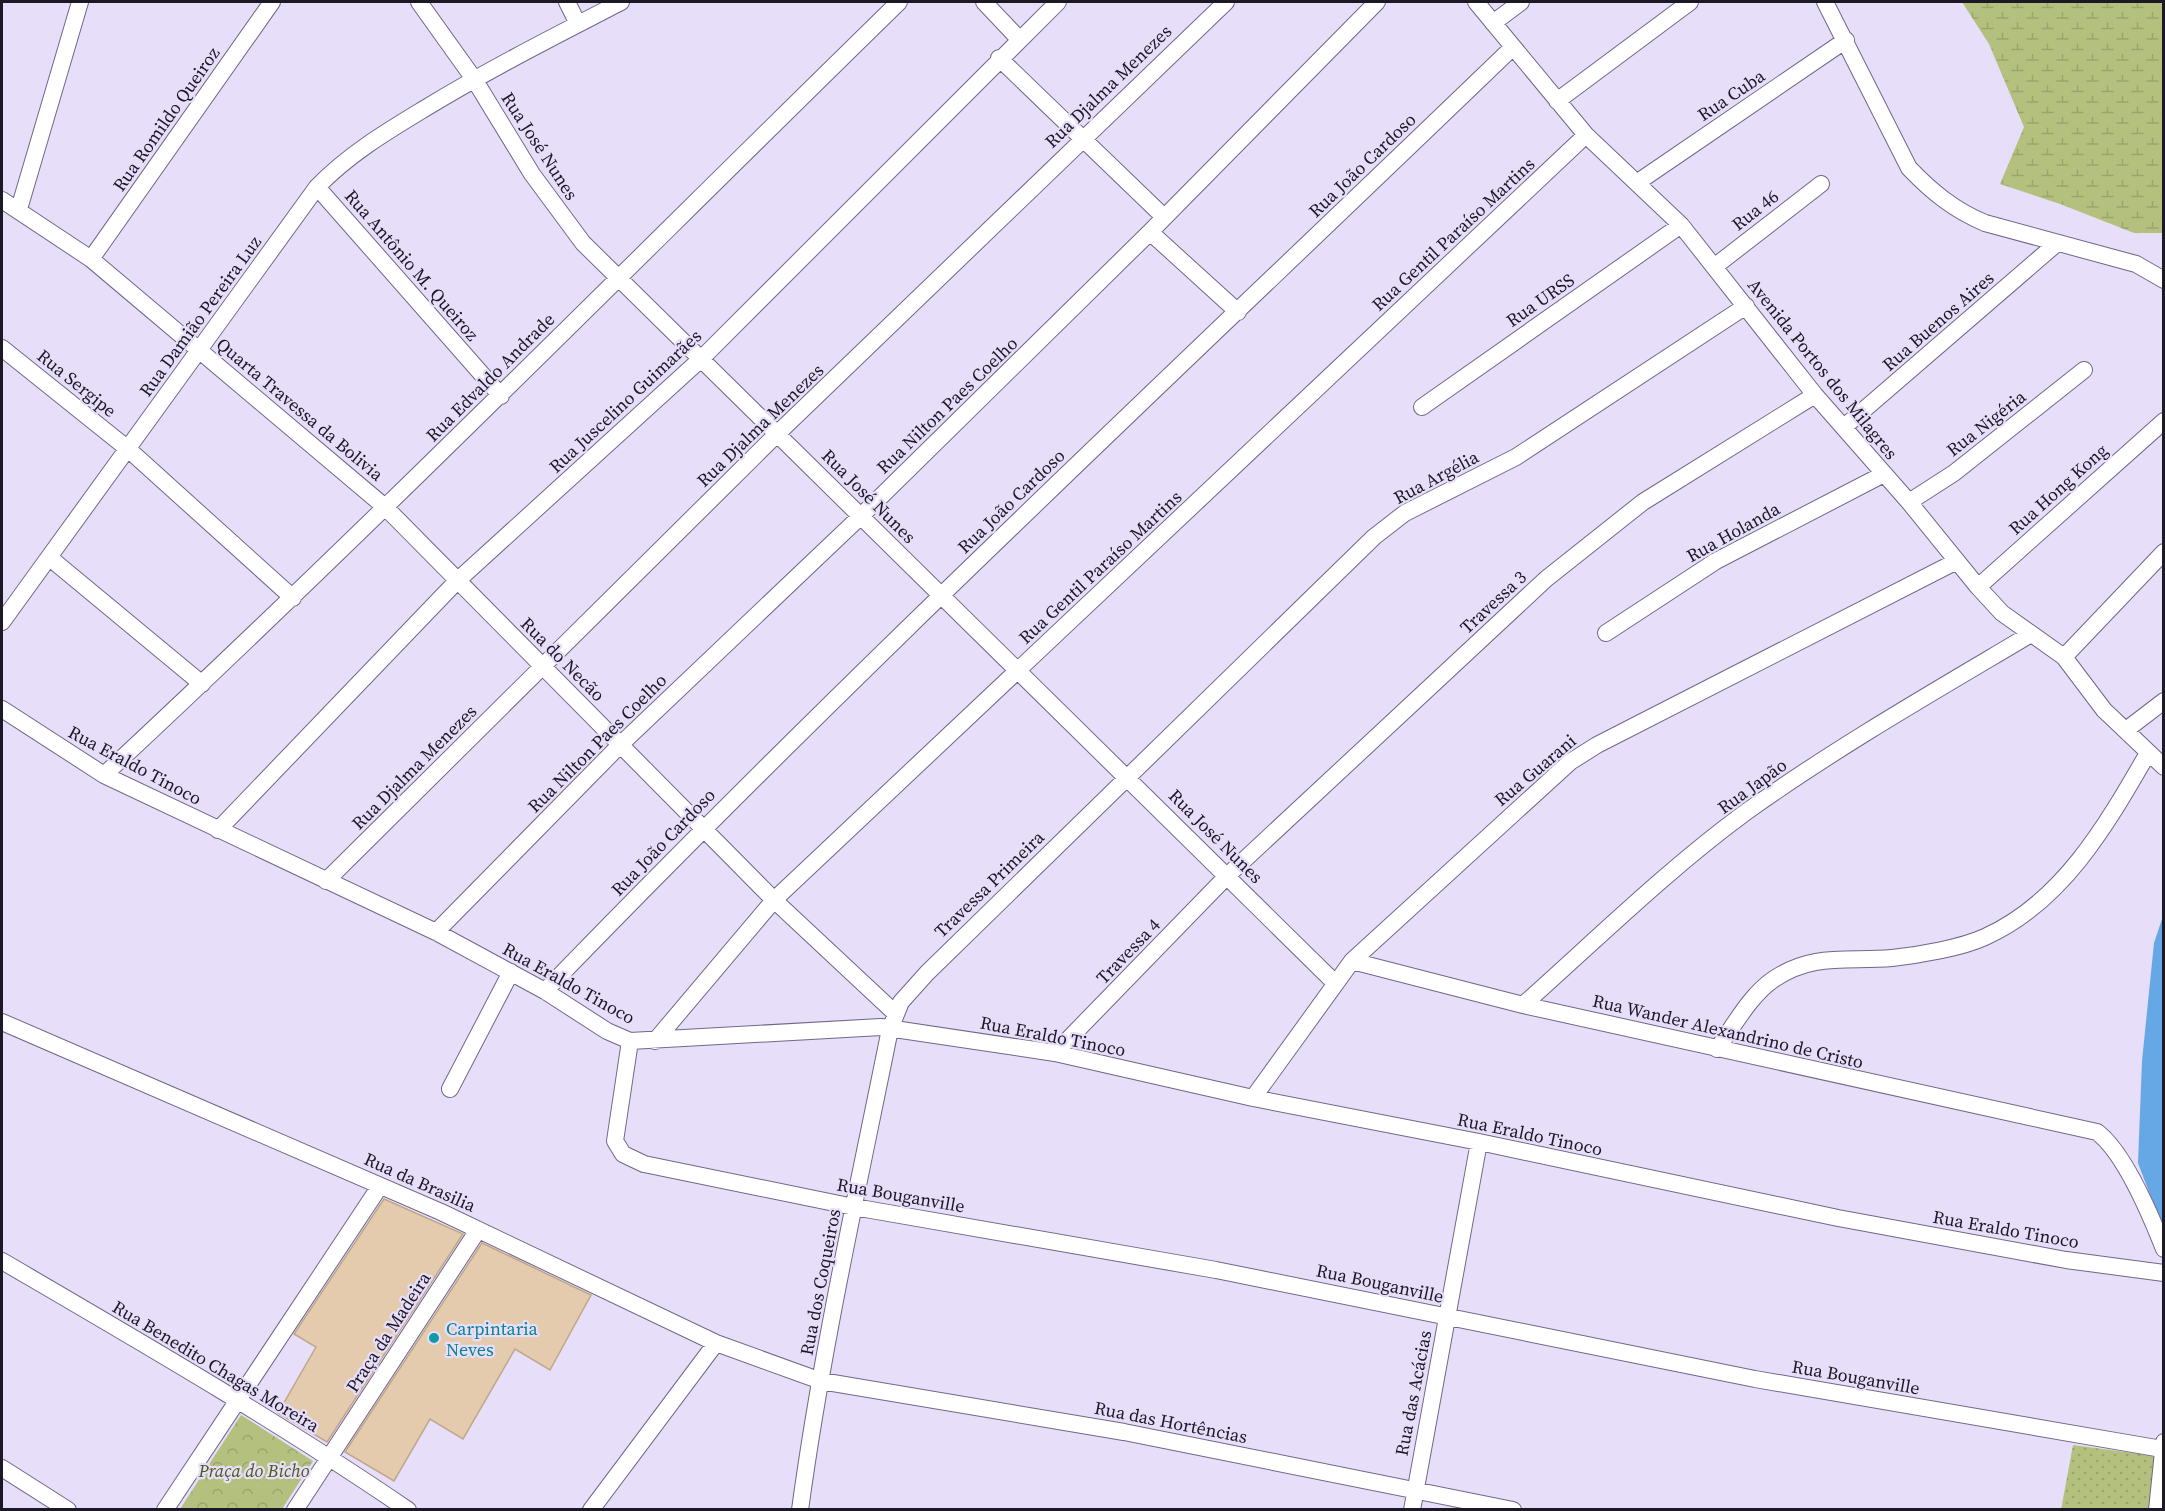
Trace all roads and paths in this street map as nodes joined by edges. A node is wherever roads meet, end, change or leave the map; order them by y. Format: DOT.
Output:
graph roads {
  1 [pos="80,2"];
  2 [pos="272,2"];
  3 [pos="419,2"];
  4 [pos="567,2"];
  5 [pos="621,2"];
  6 [pos="899,2"];
  7 [pos="984,2"];
  8 [pos="1058,2"];
  9 [pos="1226,2"];
  10 [pos="1377,2"];
  11 [pos="1476,2"];
  12 [pos="1521,2"];
  13 [pos="1690,2"];
  14 [pos="1825,2"];
  15 [pos="1493,23"];
  16 [pos="578,24"];
  17 [pos="1019,39"];
  18 [pos="1846,40"];
  19 [pos="1512,48"];
  20 [pos="999,58"];
  21 [pos="474,79"];
  22 [pos="1557,101"];
  23 [pos="1586,135"];
  24 [pos="1082,137"];
  25 [pos="1638,182"];
  26 [pos="1821,184"];
  27 [pos="317,187"];
  28 [pos="2,200"];
  29 [pos="18,209"];
  30 [pos="1164,218"];
  31 [pos="1681,225"];
  32 [pos="1150,232"];
  33 [pos="2056,244"];
  34 [pos="91,259"];
  35 [pos="1714,267"];
  36 [pos="617,278"];
  37 [pos="2163,280"];
  38 [pos="1746,306"];
  39 [pos="1238,312"];
  40 [pos="2,348"];
  41 [pos="199,349"];
  42 [pos="702,358"];
  43 [pos="2084,370"];
  44 [pos="1815,395"];
  45 [pos="501,396"];
  46 [pos="1422,407"];
  47 [pos="2163,421"];
  48 [pos="1844,427"];
  49 [pos="778,433"];
  50 [pos="128,449"];
  51 [pos="1884,474"];
  52 [pos="1909,502"];
  53 [pos="385,507"];
  54 [pos="862,515"];
  55 [pos="2163,552"];
  56 [pos="50,558"];
  57 [pos="1956,561"];
  58 [pos="458,581"];
  59 [pos="1978,586"];
  60 [pos="940,595"];
  61 [pos="293,598"];
  62 [pos="2,622"];
  63 [pos="1606,633"];
  64 [pos="2031,634"];
  65 [pos="2064,657"];
  66 [pos="542,666"];
  67 [pos="1020,669"];
  68 [pos="202,684"];
  69 [pos="2163,701"];
  70 [pos="2,708"];
  71 [pos="2126,730"];
  72 [pos="620,745"];
  73 [pos="2148,753"];
  74 [pos="2163,767"];
  75 [pos="104,775"];
  76 [pos="1127,776"];
  77 [pos="702,828"];
  78 [pos="218,830"];
  79 [pos="1228,875"];
  80 [pos="326,881"];
  81 [pos="774,900"];
  82 [pos="436,932"];
  83 [pos="1352,961"];
  84 [pos="511,972"];
  85 [pos="1334,982"];
  86 [pos="545,991"];
  87 [pos="1523,1005"];
  88 [pos="893,1021"];
  89 [pos="2,1022"];
  90 [pos="630,1041"];
  91 [pos="655,1041"];
  92 [pos="1718,1050"];
  93 [pos="1055,1053"];
  94 [pos="450,1089"];
  95 [pos="1253,1098"];
  96 [pos="1479,1142"];
  97 [pos="380,1186"];
  98 [pos="854,1207"];
  99 [pos="478,1230"];
  100 [pos="2163,1249"];
  101 [pos="2,1261"];
  102 [pos="2163,1273"];
  103 [pos="1447,1318"];
  104 [pos="716,1343"];
  105 [pos="820,1381"];
  106 [pos="238,1400"];
  107 [pos="2163,1445"];
  108 [pos="330,1456"];
  109 [pos="2,1468"];
  110 [pos="1415,1492"];
  111 [pos="68,1509"];
  112 [pos="165,1509"];
  113 [pos="295,1509"];
  114 [pos="408,1509"];
  115 [pos="591,1509"];
  116 [pos="800,1509"];
  117 [pos="1412,1509"];
  118 [pos="1513,1509"];
  119 [pos="2157,1509"];
  1 -- 29 [label="street"];
  2 -- 34 [label="street, Rua Romildo Queiroz"];
  3 -- 21 [label="street, Rua José Nunes"];
  4 -- 16 [label="street"];
  5 -- 16 [label="street, Rua Damião Pereira Luz"];
  6 -- 36 [label="street, Rua Edvaldo Andrade"];
  7 -- 17 [label="street"];
  8 -- 17 [label="street, Rua Juscelino Guimarães"];
  9 -- 24 [label="street, Rua Djalma Menezes"];
  10 -- 30 [label="street, Rua Nilton Paes Coelho"];
  11 -- 15 [label="street, Avenida Portos dos Milagres"];
  12 -- 15 [label="street"];
  13 -- 22 [label="street"];
  14 -- 18 [label="street"];
  15 -- 19 [label="street, Avenida Portos dos Milagres"];
  16 -- 21 [label="street, Rua Damião Pereira Luz"];
  17 -- 20 [label="street, Rua Juscelino Guimarães"];
  18 -- 25 [label="street, Rua Cuba"];
  18 -- 33 [label="street"];
  19 -- 22 [label="street, Avenida Portos dos Milagres"];
  19 -- 39 [label="street, Rua João Cardoso"];
  20 -- 24 [label="street"];
  20 -- 42 [label="street, Rua Juscelino Guimarães"];
  21 -- 27 [label="street, Rua Damião Pereira Luz"];
  21 -- 36 [label="street, Rua José Nunes"];
  22 -- 23 [label="street, Avenida Portos dos Milagres"];
  23 -- 25 [label="street, Avenida Portos dos Milagres"];
  23 -- 67 [label="street, Rua Gentil Paraíso Martins"];
  24 -- 30 [label="street"];
  24 -- 49 [label="street, Rua Djalma Menezes"];
  25 -- 31 [label="street, Avenida Portos dos Milagres"];
  26 -- 35 [label="street, Rua 46"];
  27 -- 41 [label="street, Rua Damião Pereira Luz"];
  27 -- 45 [label="street, Rua Antônio M. Queiroz"];
  28 -- 29 [label="street, Quarta Travessa da Bolivia"];
  29 -- 34 [label="street, Quarta Travessa da Bolivia"];
  30 -- 32 [label="street, Rua Nilton Paes Coelho"];
  31 -- 35 [label="street, Avenida Portos dos Milagres"];
  31 -- 46 [label="street, Rua URSS"];
  32 -- 39 [label="street"];
  32 -- 54 [label="street, Rua Nilton Paes Coelho"];
  33 -- 37 [label="street"];
  33 -- 48 [label="street, Rua Buenos Aires"];
  34 -- 41 [label="street, Quarta Travessa da Bolivia"];
  35 -- 38 [label="street, Avenida Portos dos Milagres"];
  36 -- 42 [label="street, Rua José Nunes"];
  36 -- 45 [label="street, Rua Edvaldo Andrade"];
  38 -- 44 [label="street, Avenida Portos dos Milagres"];
  38 -- 76 [label="street, Rua Argélia"];
  39 -- 60 [label="street, Rua João Cardoso"];
  40 -- 50 [label="street, Rua Sergipe"];
  41 -- 50 [label="street, Rua Damião Pereira Luz"];
  41 -- 53 [label="street, Quarta Travessa da Bolivia"];
  42 -- 49 [label="street, Rua José Nunes"];
  42 -- 58 [label="street, Rua Juscelino Guimarães"];
  43 -- 52 [label="street, Rua Nigéria"];
  44 -- 48 [label="street, Avenida Portos dos Milagres"];
  44 -- 79 [label="street, Travessa 3"];
  45 -- 53 [label="street, Rua Edvaldo Andrade"];
  47 -- 59 [label="street, Rua Hong Kong"];
  48 -- 51 [label="street, Avenida Portos dos Milagres"];
  49 -- 54 [label="street, Rua José Nunes"];
  49 -- 66 [label="street, Rua Djalma Menezes"];
  50 -- 56 [label="street, Rua Damião Pereira Luz"];
  50 -- 61 [label="street, Rua Sergipe"];
  51 -- 52 [label="street, Avenida Portos dos Milagres"];
  51 -- 63 [label="street, Rua Holanda"];
  52 -- 57 [label="street, Avenida Portos dos Milagres"];
  53 -- 58 [label="street, Rua do Necão"];
  53 -- 61 [label="street, Rua Edvaldo Andrade"];
  54 -- 60 [label="street, Rua José Nunes"];
  54 -- 72 [label="street, Rua Nilton Paes Coelho"];
  55 -- 65 [label="street"];
  56 -- 62 [label="street, Rua Damião Pereira Luz"];
  56 -- 68 [label="street"];
  57 -- 59 [label="street, Avenida Portos dos Milagres"];
  57 -- 83 [label="street, Rua Guarani"];
  58 -- 66 [label="street, Rua do Necão"];
  58 -- 78 [label="street, Rua Juscelino Guimarães"];
  59 -- 64 [label="street, Avenida Portos dos Milagres"];
  60 -- 67 [label="street, Rua José Nunes"];
  60 -- 77 [label="street, Rua João Cardoso"];
  61 -- 68 [label="street, Rua Edvaldo Andrade"];
  64 -- 65 [label="street, Avenida Portos dos Milagres"];
  64 -- 87 [label="street, Rua Japão"];
  65 -- 71 [label="street, Avenida Portos dos Milagres"];
  66 -- 72 [label="street, Rua do Necão"];
  66 -- 80 [label="street, Rua Djalma Menezes"];
  67 -- 76 [label="street, Rua José Nunes"];
  67 -- 81 [label="street, Rua Gentil Paraíso Martins"];
  68 -- 75 [label="street, Rua Edvaldo Andrade"];
  69 -- 71 [label="street"];
  70 -- 75 [label="street, Rua Eraldo Tinoco"];
  71 -- 73 [label="street, Avenida Portos dos Milagres"];
  72 -- 77 [label="street, Rua do Necão"];
  72 -- 82 [label="street, Rua Nilton Paes Coelho"];
  73 -- 74 [label="street, Avenida Portos dos Milagres"];
  73 -- 92 [label="street"];
  75 -- 78 [label="street, Rua Eraldo Tinoco"];
  76 -- 79 [label="street, Rua José Nunes"];
  76 -- 88 [label="street, Travessa Primeira"];
  77 -- 81 [label="street, Rua do Necão"];
  77 -- 86 [label="street, Rua João Cardoso"];
  78 -- 80 [label="street, Rua Eraldo Tinoco"];
  79 -- 85 [label="street, Rua José Nunes"];
  79 -- 93 [label="street, Travessa 4"];
  80 -- 82 [label="street, Rua Eraldo Tinoco"];
  81 -- 88 [label="street, Rua do Necão"];
  81 -- 91 [label="street, Rua Gentil Paraíso Martins"];
  82 -- 84 [label="street, Rua Eraldo Tinoco"];
  83 -- 85 [label="street, Rua Guarani"];
  83 -- 87 [label="street, Rua Wander Alexandrino de Cristo"];
  84 -- 86 [label="street, Rua Eraldo Tinoco"];
  84 -- 94 [label="street"];
  85 -- 95 [label="street, Rua Guarani"];
  86 -- 90 [label="street, Rua Eraldo Tinoco"];
  87 -- 92 [label="street, Rua Wander Alexandrino de Cristo"];
  88 -- 91 [label="street, Rua Eraldo Tinoco"];
  88 -- 93 [label="street, Rua Eraldo Tinoco"];
  88 -- 98 [label="street, Rua dos Coqueiros"];
  89 -- 97 [label="street, Rua da Brasilia"];
  90 -- 91 [label="street, Rua Eraldo Tinoco"];
  90 -- 98 [label="street, Rua Bouganville"];
  92 -- 100 [label="street, Rua Wander Alexandrino de Cristo"];
  93 -- 95 [label="street, Rua Eraldo Tinoco"];
  95 -- 96 [label="street, Rua Eraldo Tinoco"];
  96 -- 102 [label="street, Rua Eraldo Tinoco"];
  96 -- 103 [label="street, Rua das Acácias"];
  97 -- 99 [label="street, Rua da Brasilia"];
  97 -- 106 [label="street"];
  98 -- 103 [label="street, Rua Bouganville"];
  98 -- 105 [label="street, Rua dos Coqueiros"];
  99 -- 104 [label="street, Rua da Brasilia"];
  99 -- 108 [label="street, Praça da Madeira"];
  101 -- 106 [label="street, Rua Benedito Chagas Moreira"];
  103 -- 107 [label="street, Rua Bouganville"];
  103 -- 110 [label="street, Rua das Acácias"];
  104 -- 105 [label="street, Rua da Brasilia"];
  104 -- 115 [label="street"];
  105 -- 110 [label="street, Rua das Hortências"];
  105 -- 116 [label="street, Rua dos Coqueiros"];
  106 -- 108 [label="street, Rua Benedito Chagas Moreira"];
  106 -- 112 [label="street"];
  107 -- 119 [label="street"];
  108 -- 113 [label="street, Praça da Madeira"];
  108 -- 114 [label="street, Rua Benedito Chagas Moreira"];
  109 -- 111 [label="street"];
  110 -- 117 [label="street, Rua das Acácias"];
  110 -- 118 [label="street, Rua das Hortências"];
}
